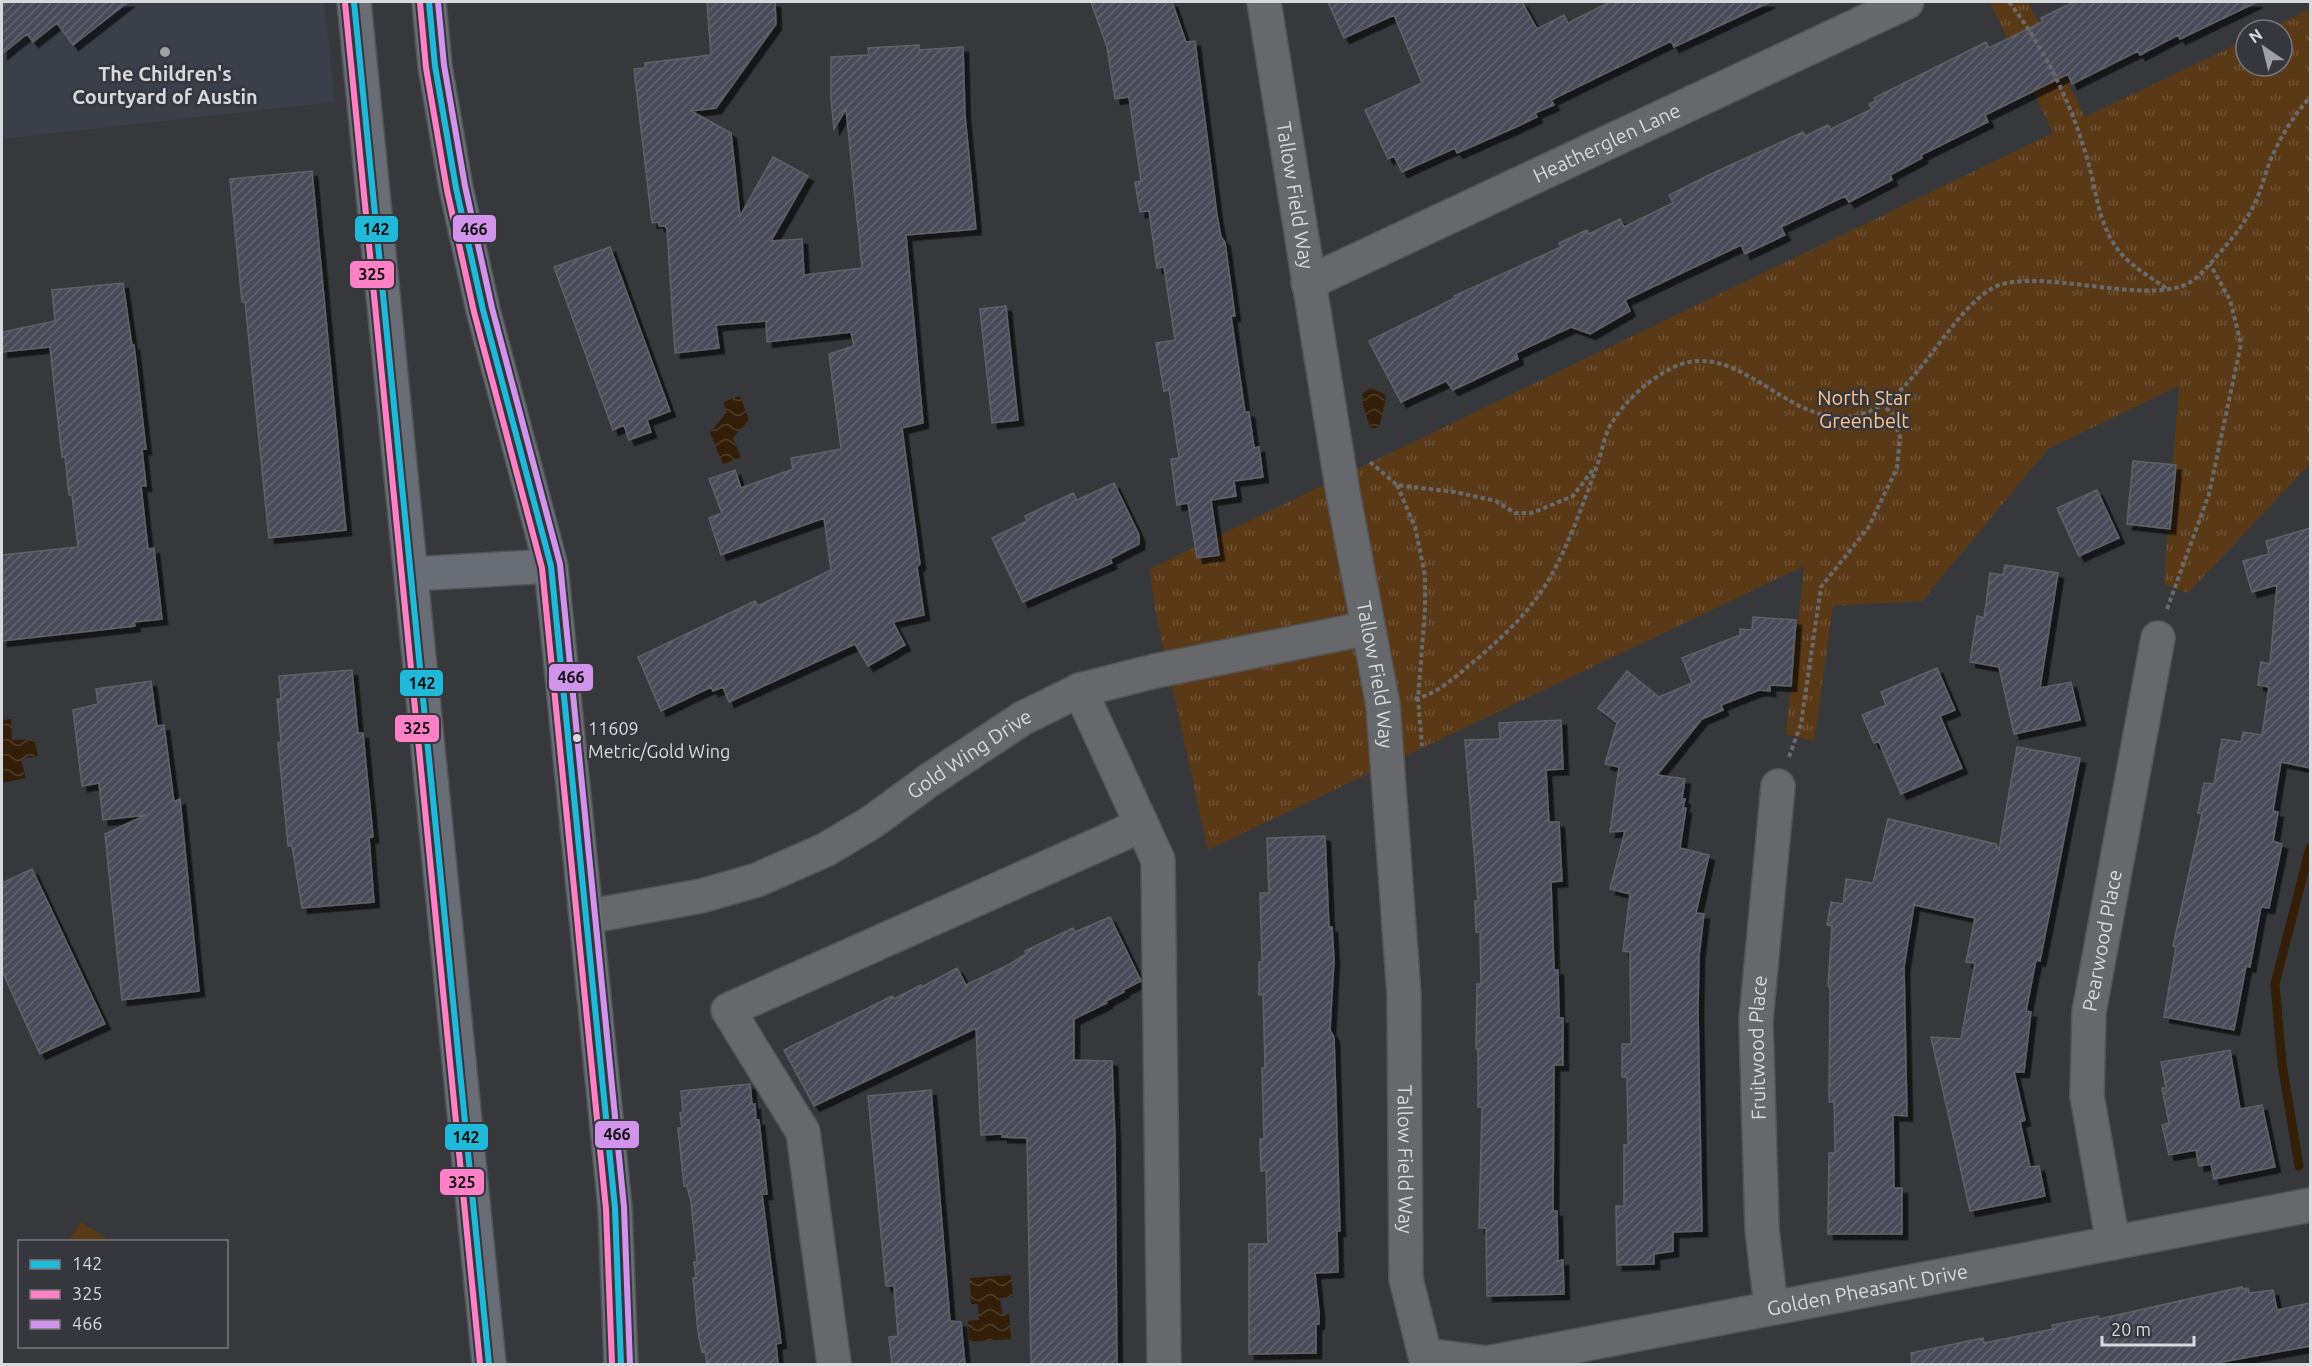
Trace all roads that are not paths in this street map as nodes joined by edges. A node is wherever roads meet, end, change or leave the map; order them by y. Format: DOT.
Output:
graph roads {
  1 [pos="354,2"];
  2 [pos="429,2"];
  3 [pos="1264,2"];
  4 [pos="1907,2"];
  5 [pos="1308,283"];
  6 [pos="550,566"];
  7 [pos="412,574"];
  8 [pos="1368,628"];
  9 [pos="2158,638"];
  10 [pos="1080,690"];
  11 [pos="1778,786"];
  12 [pos="1142,825"];
  13 [pos="586,917"];
  14 [pos="2310,1205"];
  15 [pos="2114,1243"];
  16 [pos="1771,1308"];
  17 [pos="1425,1355"];
  18 [pos="489,1365"];
  19 [pos="621,1365"];
  20 [pos="834,1365"];
  21 [pos="1164,1365"];
  1 -- 7 [label="main road"];
  2 -- 6 [label="main road"];
  3 -- 5 [label="street, Tallow Field Way"];
  4 -- 5 [label="street, Heatherglen Lane"];
  5 -- 8 [label="street, Tallow Field Way"];
  6 -- 7 [label="main road"];
  6 -- 13 [label="main road"];
  7 -- 18 [label="main road"];
  8 -- 10 [label="street, Gold Wing Drive"];
  8 -- 17 [label="street, Tallow Field Way"];
  9 -- 15 [label="street, Pearwood Place"];
  10 -- 12 [label="street"];
  10 -- 13 [label="street, Gold Wing Drive"];
  11 -- 16 [label="street, Fruitwood Place"];
  12 -- 20 [label="street"];
  12 -- 21 [label="street"];
  13 -- 19 [label="main road"];
  14 -- 15 [label="street, Golden Pheasant Drive"];
  15 -- 16 [label="street, Golden Pheasant Drive"];
  16 -- 17 [label="street, Golden Pheasant Drive"];
}
